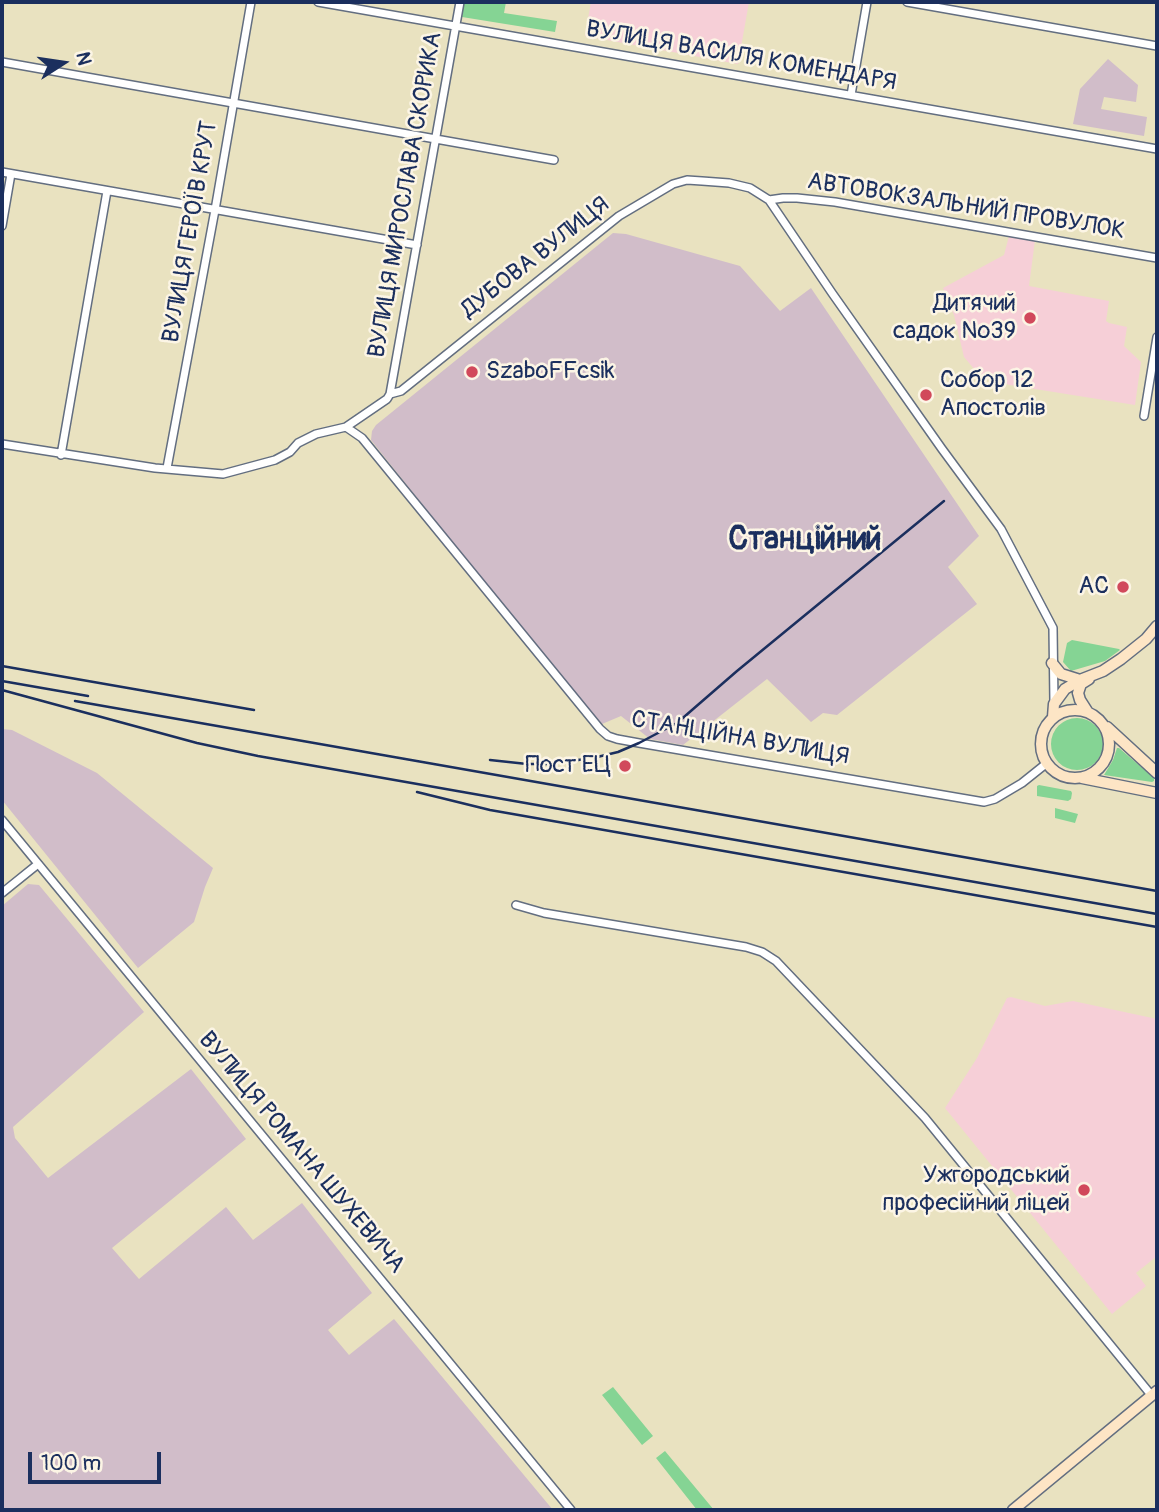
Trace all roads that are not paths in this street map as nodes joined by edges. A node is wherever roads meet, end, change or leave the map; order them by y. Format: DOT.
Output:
graph roads {
  1 [pos="251,2"];
  2 [pos="317,2"];
  3 [pos="460,2"];
  4 [pos="867,2"];
  5 [pos="907,2"];
  6 [pos="355,5"];
  7 [pos="456,26"];
  8 [pos="1157,46"];
  9 [pos="2,62"];
  10 [pos="851,96"];
  11 [pos="234,103"];
  12 [pos="436,138"];
  13 [pos="1157,149"];
  14 [pos="554,160"];
  15 [pos="2,172"];
  16 [pos="11,174"];
  17 [pos="107,191"];
  18 [pos="769,200"];
  19 [pos="215,210"];
  20 [pos="2,226"];
  21 [pos="417,245"];
  22 [pos="1157,258"];
  23 [pos="1157,337"];
  24 [pos="390,394"];
  25 [pos="1144,416"];
  26 [pos="346,426"];
  27 [pos="2,444"];
  28 [pos="61,455"];
  29 [pos="167,468"];
  30 [pos="1157,626"];
  31 [pos="1052,663"];
  32 [pos="1092,676"];
  33 [pos="1080,680"];
  34 [pos="1054,704"];
  35 [pos="1087,711"];
  36 [pos="1053,717"];
  37 [pos="1105,725"];
  38 [pos="1047,763"];
  39 [pos="1157,773"];
  40 [pos="1082,778"];
  41 [pos="1157,793"];
  42 [pos="2,820"];
  43 [pos="38,864"];
  44 [pos="2,893"];
  45 [pos="516,905"];
  46 [pos="1155,1394"];
  47 [pos="571,1510"];
  48 [pos="1013,1510"];
  1 -- 11 [label="street, ВУЛИЦЯ ГЕРОЇВ КРУТ"];
  2 -- 6 [label="street, ВУЛИЦЯ ВАСИЛЯ КОМЕНДАРЯ"];
  3 -- 7 [label="street, ВУЛИЦЯ МИРОСЛАВА СКОРИКА"];
  4 -- 10 [label="street"];
  5 -- 8 [label="street"];
  6 -- 7 [label="street, ВУЛИЦЯ ВАСИЛЯ КОМЕНДАРЯ"];
  7 -- 10 [label="street, ВУЛИЦЯ ВАСИЛЯ КОМЕНДАРЯ"];
  7 -- 12 [label="street, ВУЛИЦЯ МИРОСЛАВА СКОРИКА"];
  9 -- 11 [label="street"];
  10 -- 13 [label="street, ВУЛИЦЯ ВАСИЛЯ КОМЕНДАРЯ"];
  11 -- 12 [label="street"];
  11 -- 19 [label="street, ВУЛИЦЯ ГЕРОЇВ КРУТ"];
  12 -- 14 [label="street"];
  12 -- 21 [label="street, ВУЛИЦЯ МИРОСЛАВА СКОРИКА"];
  15 -- 16 [label="street"];
  16 -- 17 [label="street"];
  16 -- 20 [label="street"];
  17 -- 19 [label="street"];
  17 -- 28 [label="street"];
  18 -- 22 [label="street, АВТОВОКЗАЛЬНИЙ ПРОВУЛОК"];
  18 -- 24 [label="street, ДУБОВА ВУЛИЦЯ"];
  18 -- 31 [label="street"];
  19 -- 21 [label="street"];
  19 -- 29 [label="street, ВУЛИЦЯ ГЕРОЇВ КРУТ"];
  21 -- 24 [label="street, ВУЛИЦЯ МИРОСЛАВА СКОРИКА"];
  23 -- 25 [label="street"];
  24 -- 26 [label="street, ДУБОВА ВУЛИЦЯ"];
  26 -- 29 [label="street, ДУБОВА ВУЛИЦЯ"];
  26 -- 38 [label="street, СТАНЦІЙНА ВУЛИЦЯ"];
  27 -- 28 [label="street, ДУБОВА ВУЛИЦЯ"];
  28 -- 29 [label="street, ДУБОВА ВУЛИЦЯ"];
  30 -- 32 [label="main road"];
  31 -- 33 [label="main road"];
  31 -- 34 [label="street"];
  32 -- 33 [label="main road"];
  32 -- 35 [label="main road"];
  33 -- 34 [label="main road"];
  34 -- 36 [label="main road"];
  35 -- 36 [label="main road"];
  35 -- 37 [label="main road"];
  36 -- 38 [label="main road"];
  37 -- 39 [label="main road"];
  37 -- 40 [label="main road"];
  38 -- 40 [label="main road"];
  40 -- 41 [label="main road"];
  42 -- 43 [label="street, ВУЛИЦЯ РОМАНА ШУХЕВИЧА"];
  43 -- 44 [label="street"];
  43 -- 47 [label="street, ВУЛИЦЯ РОМАНА ШУХЕВИЧА"];
  45 -- 46 [label="street"];
  46 -- 48 [label="main road"];
}
